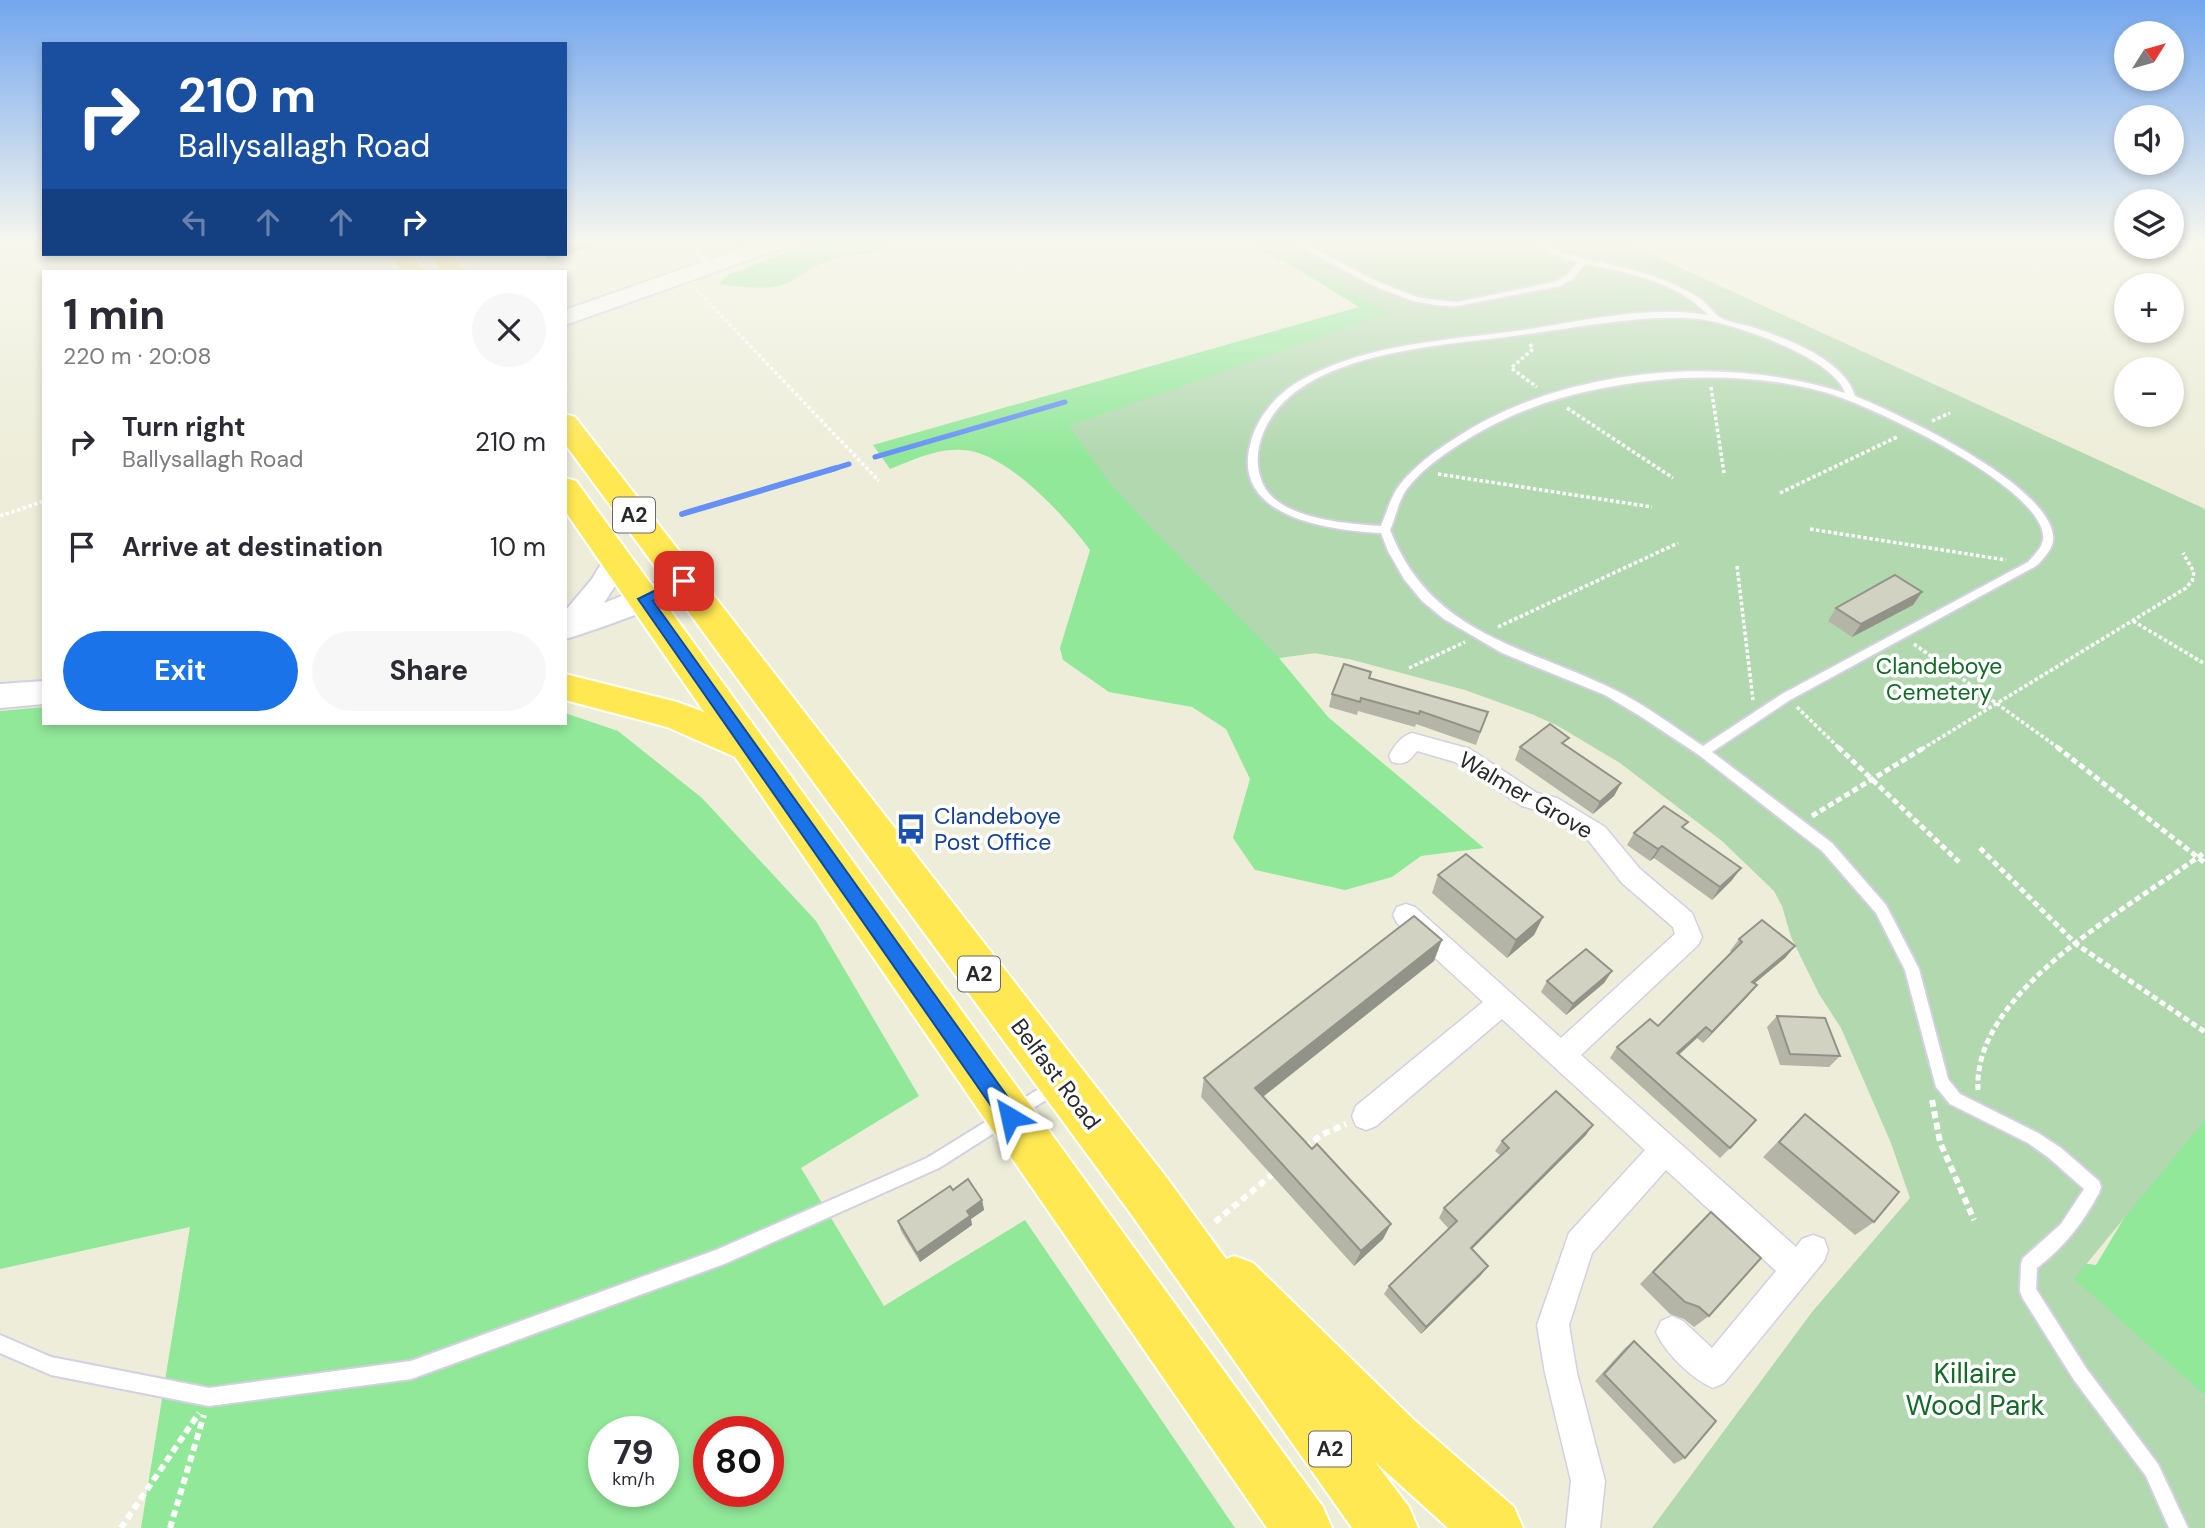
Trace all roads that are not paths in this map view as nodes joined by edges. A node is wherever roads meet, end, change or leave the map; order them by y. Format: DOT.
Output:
graph roads {
  1 [pos="1669,315"];
  2 [pos="1678,315"];
  3 [pos="1712,315"];
  4 [pos="1716,319"];
  5 [pos="1852,398"];
  6 [pos="567,426"];
  7 [pos="567,491"];
  8 [pos="1385,530"];
  9 [pos="617,561"];
  10 [pos="684,581"];
  11 [pos="645,599"];
  12 [pos="567,627"];
  13 [pos="567,628"];
  14 [pos="567,688"];
  15 [pos="42,692"];
  16 [pos="0,696"];
  17 [pos="749,748"];
  18 [pos="1703,752"];
  19 [pos="1401,756"];
  20 [pos="1406,915"];
  21 [pos="1501,1003"];
  22 [pos="1560,1057"];
  23 [pos="1062,1082"];
  24 [pos="1366,1116"];
  25 [pos="1010,1117"];
  26 [pos="1665,1150"];
  27 [pos="1149,1196"];
  28 [pos="1672,1332"];
  29 [pos="0,1344"];
  30 [pos="1578,1524"];
  31 [pos="1302,1528"];
  32 [pos="1388,1528"];
  33 [pos="1493,1528"];
  34 [pos="2179,1528"];
  1 -- 8 [label="lane"];
  2 -- 4 [label="lane"];
  3 -- 4 [label="lane"];
  4 -- 5 [label="lane"];
  5 -- 8 [label="lane"];
  5 -- 18 [label="lane"];
  6 -- 10 [label="highway, Belfast Road / A2"];
  7 -- 9 [label="highway, A2"];
  8 -- 18 [label="lane"];
  9 -- 11 [label="highway, A2"];
  9 -- 12 [label="street"];
  10 -- 11 [label="street"];
  10 -- 23 [label="highway, Belfast Road / A2"];
  11 -- 13 [label="street"];
  11 -- 17 [label="highway, A2"];
  14 -- 17 [label="highway"];
  15 -- 16 [label="street"];
  17 -- 25 [label="highway, A2"];
  18 -- 34 [label="lane"];
  19 -- 22 [label="street, Walmer Grove"];
  20 -- 21 [label="street"];
  21 -- 22 [label="street"];
  21 -- 24 [label="street"];
  22 -- 26 [label="street"];
  23 -- 25 [label="lane"];
  23 -- 27 [label="highway, Belfast Road / A2"];
  25 -- 29 [label="lane"];
  25 -- 31 [label="highway, A2"];
  26 -- 28 [label="street"];
  26 -- 30 [label="street"];
  27 -- 32 [label="highway, Belfast Road / A2"];
  27 -- 33 [label="highway"];
}
